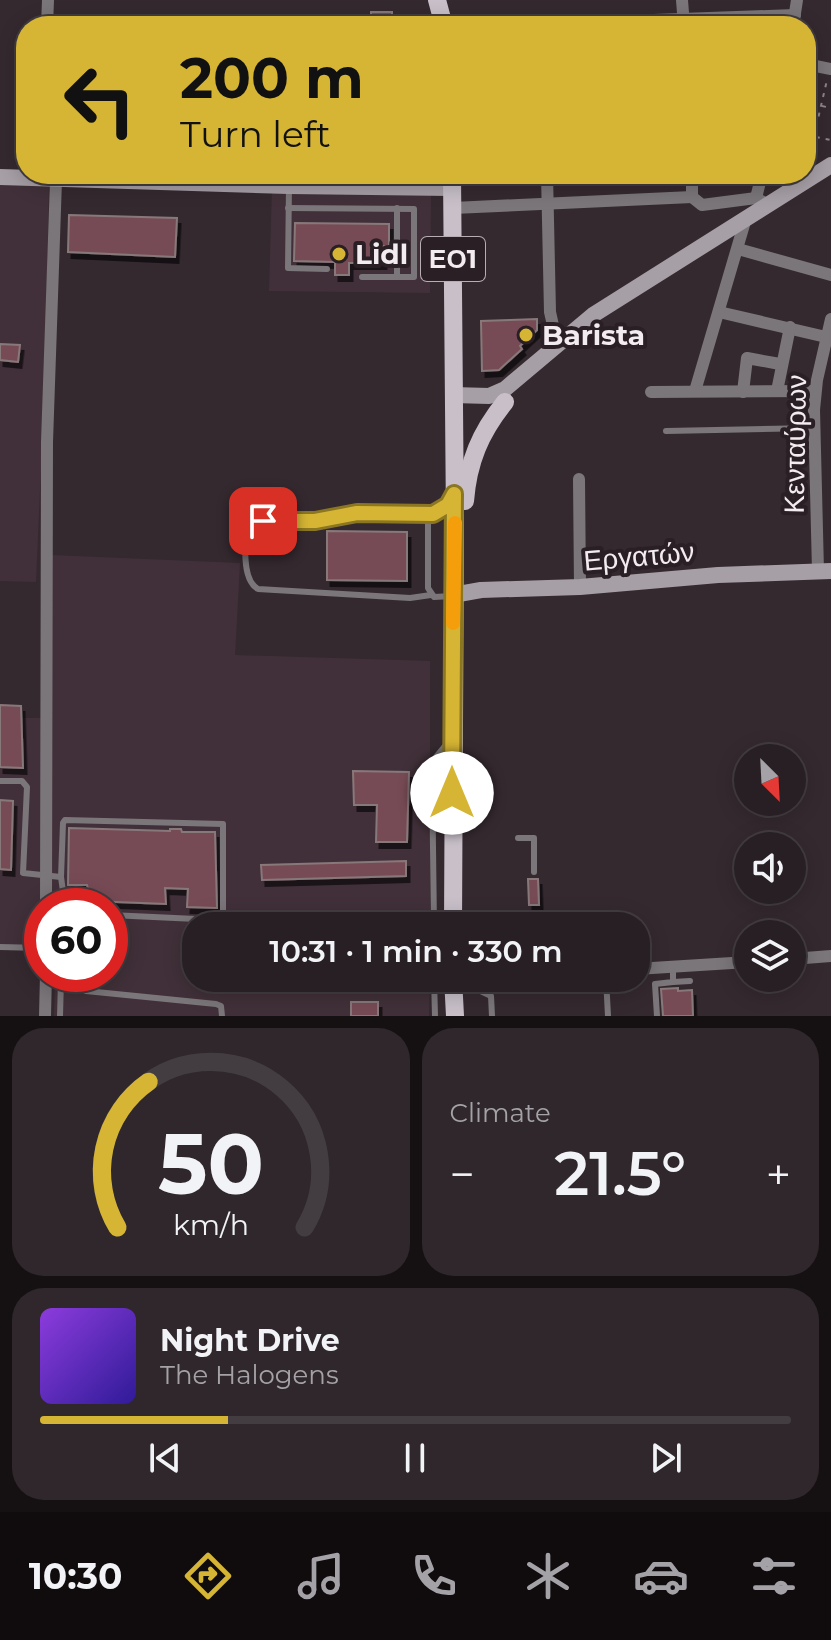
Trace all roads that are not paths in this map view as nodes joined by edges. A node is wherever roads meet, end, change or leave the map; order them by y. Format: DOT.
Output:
graph roads {
  1 [pos="47,184"];
  2 [pos="228,184"];
  3 [pos="354,184"];
  4 [pos="452,184"];
  5 [pos="547,184"];
  6 [pos="692,184"];
  7 [pos="762,184"];
  8 [pos="796,184"];
  9 [pos="289,186"];
  10 [pos="692,197"];
  11 [pos="762,202"];
  12 [pos="547,204"];
  13 [pos="288,208"];
  14 [pos="397,208"];
  15 [pos="453,208"];
  16 [pos="746,218"];
  17 [pos="738,249"];
  18 [pos="327,269"];
  19 [pos="831,275"];
  20 [pos="362,277"];
  21 [pos="397,277"];
  22 [pos="719,312"];
  23 [pos="831,319"];
  24 [pos="790,327"];
  25 [pos="826,337"];
  26 [pos="557,343"];
  27 [pos="537,362"];
  28 [pos="780,364"];
  29 [pos="695,391"];
  30 [pos="777,391"];
  31 [pos="815,391"];
  32 [pos="651,392"];
  33 [pos="743,392"];
  34 [pos="454,401"];
  35 [pos="505,402"];
  36 [pos="814,428"];
  37 [pos="666,431"];
  38 [pos="579,479"];
  39 [pos="454,494"];
  40 [pos="433,514"];
  41 [pos="455,522"];
  42 [pos="824,571"];
  43 [pos="580,587"];
  44 [pos="431,595"];
  45 [pos="453,595"];
  46 [pos="452,737"];
  47 [pos="0,781"];
  48 [pos="518,838"];
  49 [pos="534,872"];
  50 [pos="46,876"];
  51 [pos="61,877"];
  52 [pos="46,888"];
  53 [pos="63,888"];
  54 [pos="434,912"];
  55 [pos="453,912"];
  56 [pos="128,916"];
  57 [pos="0,947"];
  58 [pos="24,948"];
  59 [pos="831,956"];
  60 [pos="806,958"];
  61 [pos="734,963"];
  62 [pos="673,966"];
  63 [pos="650,968"];
  64 [pos="690,981"];
  65 [pos="673,982"];
  66 [pos="46,992"];
  67 [pos="61,992"];
  68 [pos="96,992"];
  69 [pos="434,992"];
  70 [pos="454,992"];
  71 [pos="483,992"];
  72 [pos="607,992"];
  73 [pos="45,1016"];
  74 [pos="60,1016"];
  75 [pos="222,1016"];
  76 [pos="435,1016"];
  77 [pos="455,1016"];
  78 [pos="492,1016"];
  79 [pos="608,1016"];
  80 [pos="657,1016"];
  1 -- 50 [label="street"];
  2 -- 9 [label="street"];
  3 -- 9 [label="street"];
  4 -- 15 [label="main road, ΕΟ1"];
  5 -- 12 [label="street"];
  6 -- 10 [label="street"];
  7 -- 11 [label="street"];
  8 -- 11 [label="street"];
  9 -- 13 [label="lane"];
  10 -- 11 [label="street"];
  10 -- 12 [label="street"];
  11 -- 16 [label="street"];
  12 -- 15 [label="street"];
  12 -- 26 [label="street"];
  13 -- 14 [label="lane"];
  13 -- 18 [label="lane"];
  14 -- 21 [label="lane"];
  14 -- 21 [label="lane"];
  15 -- 34 [label="main road, ΕΟ1"];
  16 -- 17 [label="street"];
  16 -- 26 [label="street"];
  17 -- 19 [label="street"];
  17 -- 22 [label="street"];
  20 -- 21 [label="lane"];
  22 -- 24 [label="street"];
  22 -- 29 [label="street"];
  23 -- 25 [label="street, Κενταύρων"];
  24 -- 25 [label="street"];
  24 -- 28 [label="street"];
  25 -- 31 [label="street, Κενταύρων"];
  26 -- 27 [label="street"];
  27 -- 34 [label="street"];
  27 -- 35 [label="street"];
  28 -- 30 [label="street"];
  28 -- 33 [label="street"];
  29 -- 32 [label="street"];
  29 -- 33 [label="street"];
  30 -- 31 [label="street"];
  30 -- 33 [label="street"];
  31 -- 36 [label="street, Κενταύρων"];
  34 -- 35 [label="street"];
  34 -- 39 [label="main road, ΕΟ1"];
  35 -- 41 [label="main road"];
  36 -- 37 [label="lane"];
  36 -- 42 [label="street, Κενταύρων"];
  38 -- 43 [label="street"];
  39 -- 40 [label="lane"];
  39 -- 41 [label="main road, ΕΟ1"];
  40 -- 44 [label="lane"];
  40 -- 44 [label="lane"];
  41 -- 45 [label="main road, ΕΟ1"];
  42 -- 43 [label="street, Εργατών"];
  43 -- 45 [label="street, Εργατών"];
  44 -- 45 [label="lane"];
  45 -- 46 [label="main road, ΕΟ1"];
  46 -- 54 [label="lane"];
  46 -- 55 [label="main road, ΕΟ1"];
  47 -- 50 [label="lane"];
  48 -- 49 [label="lane"];
  50 -- 51 [label="lane"];
  50 -- 52 [label="street"];
  51 -- 53 [label="lane"];
  51 -- 56 [label="lane"];
  57 -- 58 [label="lane"];
  59 -- 60 [label="street"];
  61 -- 62 [label="street"];
  62 -- 63 [label="street"];
  62 -- 65 [label="lane"];
  64 -- 65 [label="lane"];
  65 -- 80 [label="lane"];
  66 -- 73 [label="street"];
  67 -- 74 [label="lane"];
  68 -- 75 [label="lane"];
  69 -- 76 [label="lane"];
  70 -- 77 [label="main road"];
  71 -- 78 [label="lane"];
  72 -- 79 [label="lane"];
}
